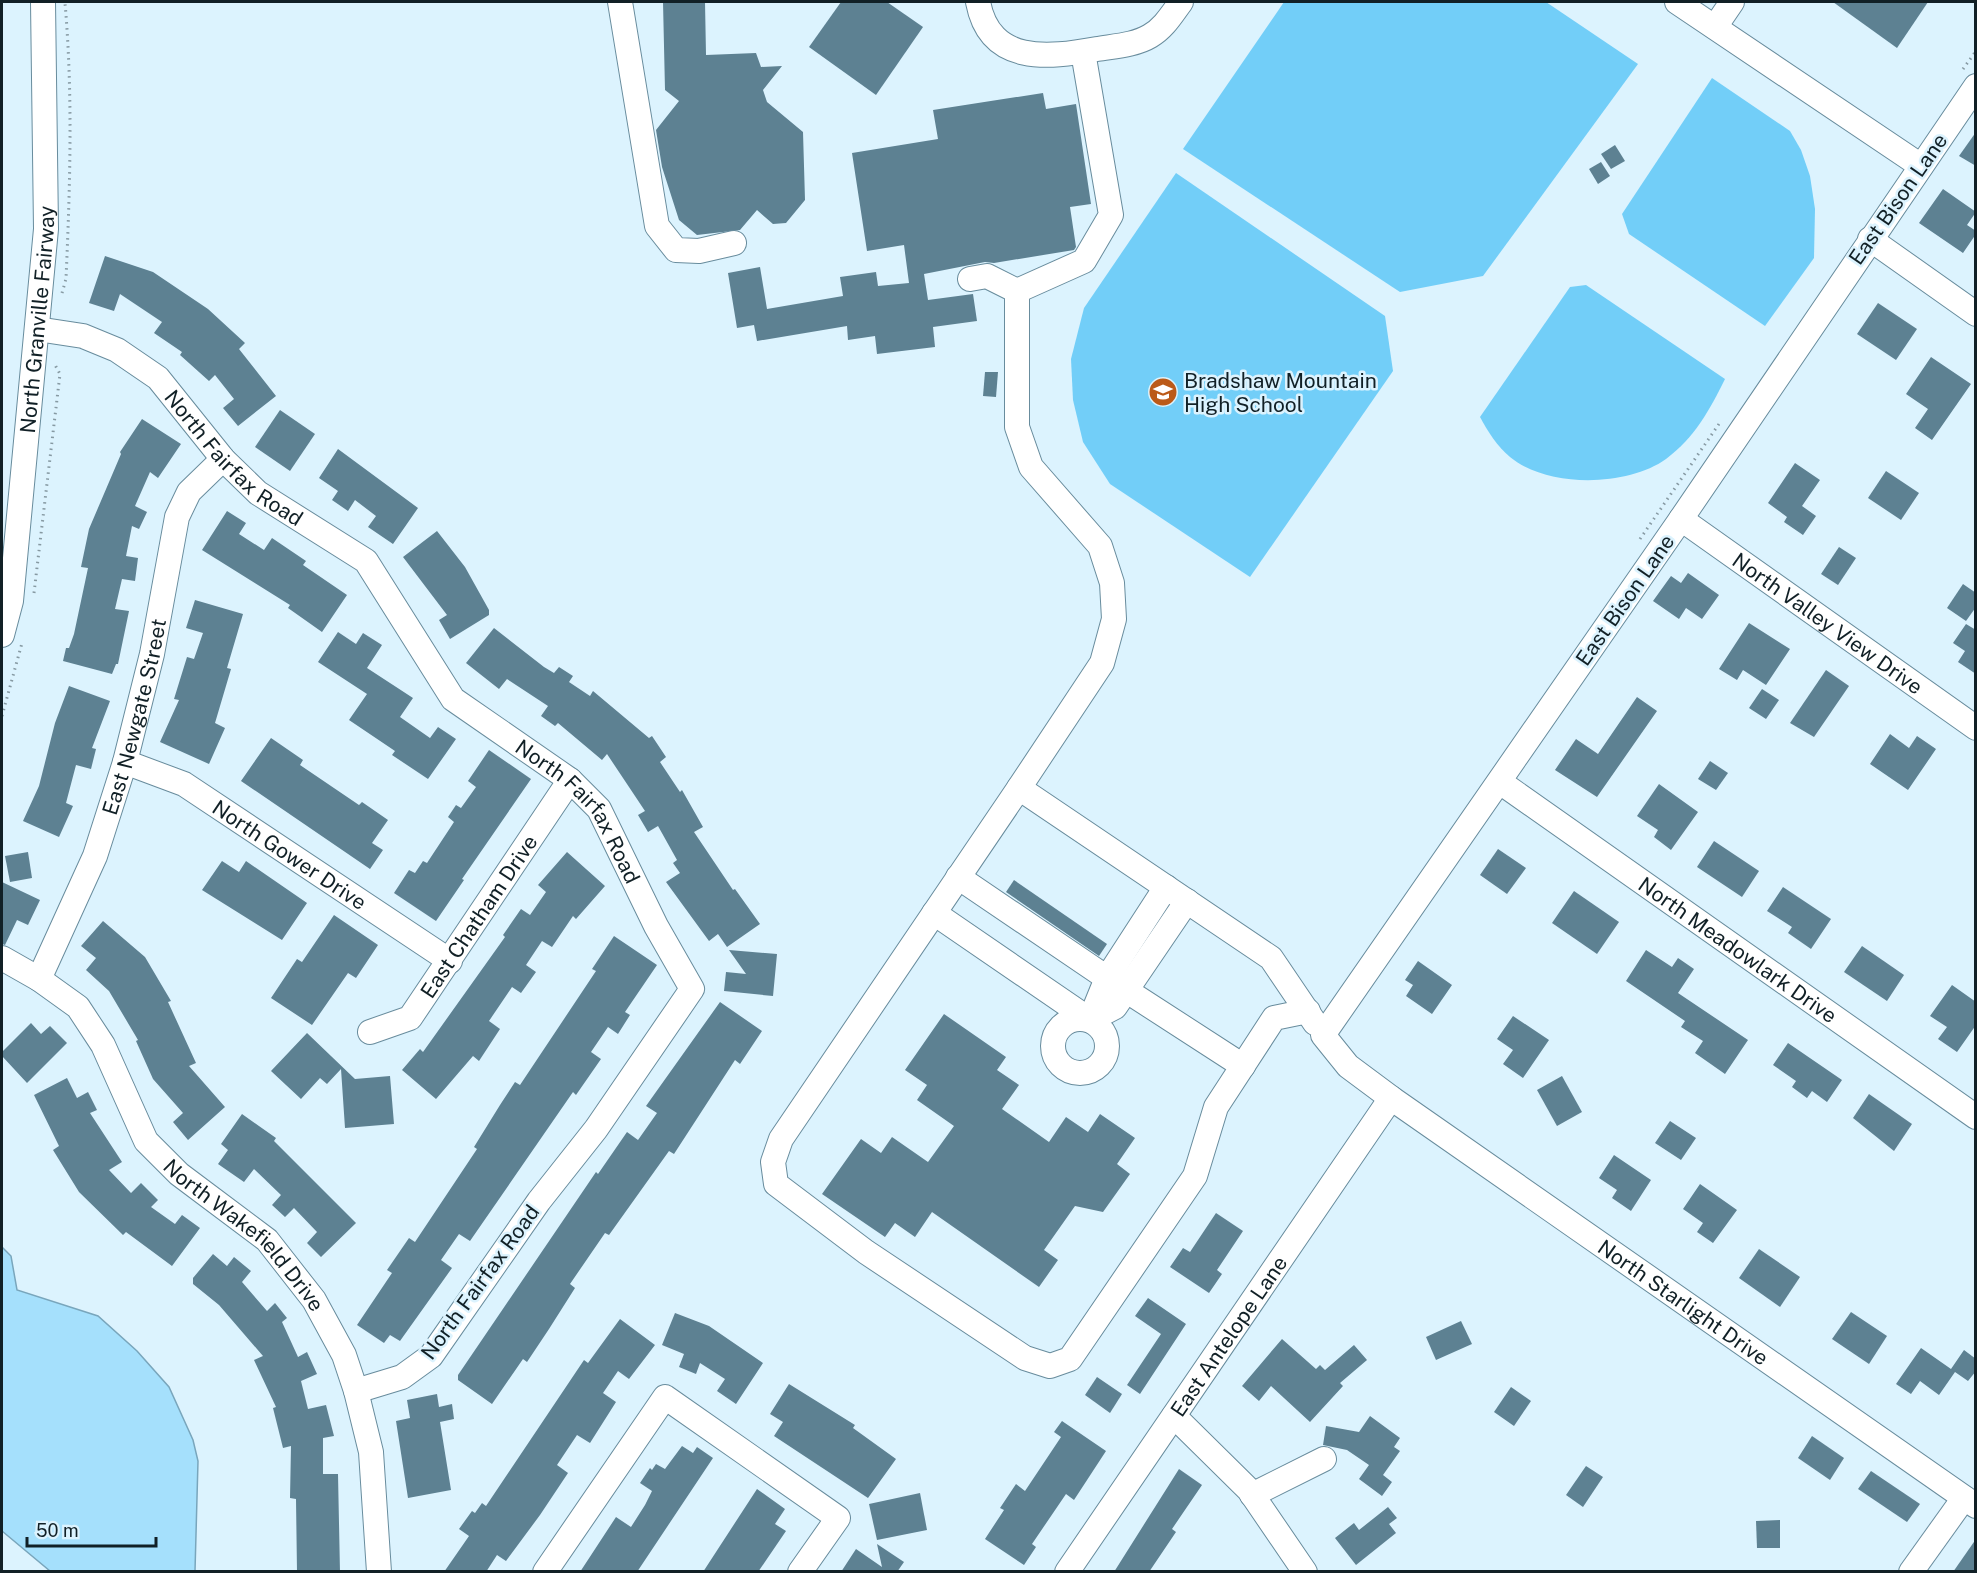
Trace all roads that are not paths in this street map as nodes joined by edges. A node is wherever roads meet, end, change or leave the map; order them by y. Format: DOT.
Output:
graph roads {
  1 [pos="43,2"];
  2 [pos="620,2"];
  3 [pos="978,2"];
  4 [pos="1180,2"];
  5 [pos="1677,2"];
  6 [pos="1732,2"];
  7 [pos="1714,27"];
  8 [pos="1083,52"];
  9 [pos="1976,86"];
  10 [pos="1921,166"];
  11 [pos="1870,239"];
  12 [pos="734,243"];
  13 [pos="970,279"];
  14 [pos="1017,291"];
  15 [pos="1976,314"];
  16 [pos="37,329"];
  17 [pos="223,459"];
  18 [pos="1681,519"];
  19 [pos="2,635"];
  20 [pos="1976,728"];
  21 [pos="125,762"];
  22 [pos="570,780"];
  23 [pos="1500,782"];
  24 [pos="1019,788"];
  25 [pos="958,877"];
  26 [pos="1166,887"];
  27 [pos="1187,901"];
  28 [pos="934,913"];
  29 [pos="2,958"];
  30 [pos="450,961"];
  31 [pos="39,979"];
  32 [pos="1117,984"];
  33 [pos="1308,1011"];
  34 [pos="370,1032"];
  35 [pos="1323,1035"];
  36 [pos="1243,1066"];
  37 [pos="1391,1098"];
  38 [pos="1976,1117"];
  39 [pos="356,1391"];
  40 [pos="1174,1416"];
  41 [pos="1324,1459"];
  42 [pos="1252,1495"];
  43 [pos="1970,1502"];
  44 [pos="379,1572"];
  45 [pos="545,1572"];
  46 [pos="800,1572"];
  47 [pos="1067,1572"];
  48 [pos="1305,1572"];
  49 [pos="1911,1572"];
  1 -- 16 [label="street, North Granville Fairway"];
  2 -- 12 [label="street"];
  3 -- 8 [label="street"];
  4 -- 8 [label="street"];
  5 -- 7 [label="street"];
  6 -- 7 [label="street"];
  7 -- 10 [label="street"];
  8 -- 14 [label="street"];
  9 -- 10 [label="street, East Bison Lane"];
  10 -- 11 [label="street, East Bison Lane"];
  11 -- 15 [label="street"];
  11 -- 18 [label="street, East Bison Lane"];
  13 -- 14 [label="street"];
  14 -- 24 [label="street"];
  16 -- 17 [label="street, North Fairfax Road"];
  16 -- 19 [label="street, North Granville Fairway"];
  17 -- 21 [label="street, East Newgate Street"];
  17 -- 22 [label="street, North Fairfax Road"];
  18 -- 20 [label="street, North Valley View Drive"];
  18 -- 23 [label="street, East Bison Lane"];
  21 -- 30 [label="street, North Gower Drive"];
  21 -- 31 [label="street, East Newgate Street"];
  22 -- 30 [label="street, East Chatham Drive"];
  22 -- 39 [label="street, North Fairfax Road"];
  23 -- 35 [label="street, East Bison Lane"];
  23 -- 38 [label="street, North Meadowlark Drive"];
  24 -- 25 [label="street"];
  24 -- 26 [label="street"];
  25 -- 28 [label="street"];
  25 -- 32 [label="street"];
  26 -- 27 [label="street"];
  26 -- 32 [label="street"];
  27 -- 32 [label="street"];
  27 -- 33 [label="street"];
  28 -- 32 [label="street"];
  28 -- 36 [label="street"];
  29 -- 31 [label="street, North Wakefield Drive"];
  30 -- 34 [label="street, East Chatham Drive"];
  31 -- 39 [label="street, North Wakefield Drive"];
  32 -- 36 [label="street"];
  33 -- 35 [label="street"];
  33 -- 36 [label="street"];
  35 -- 37 [label="street"];
  37 -- 40 [label="street, East Antelope Lane"];
  37 -- 43 [label="street, North Starlight Drive"];
  39 -- 44 [label="street, North Wakefield Drive"];
  40 -- 42 [label="street"];
  40 -- 47 [label="street, East Antelope Lane"];
  41 -- 42 [label="street"];
  42 -- 48 [label="street"];
  43 -- 49 [label="street"];
  45 -- 46 [label="street"];
}
